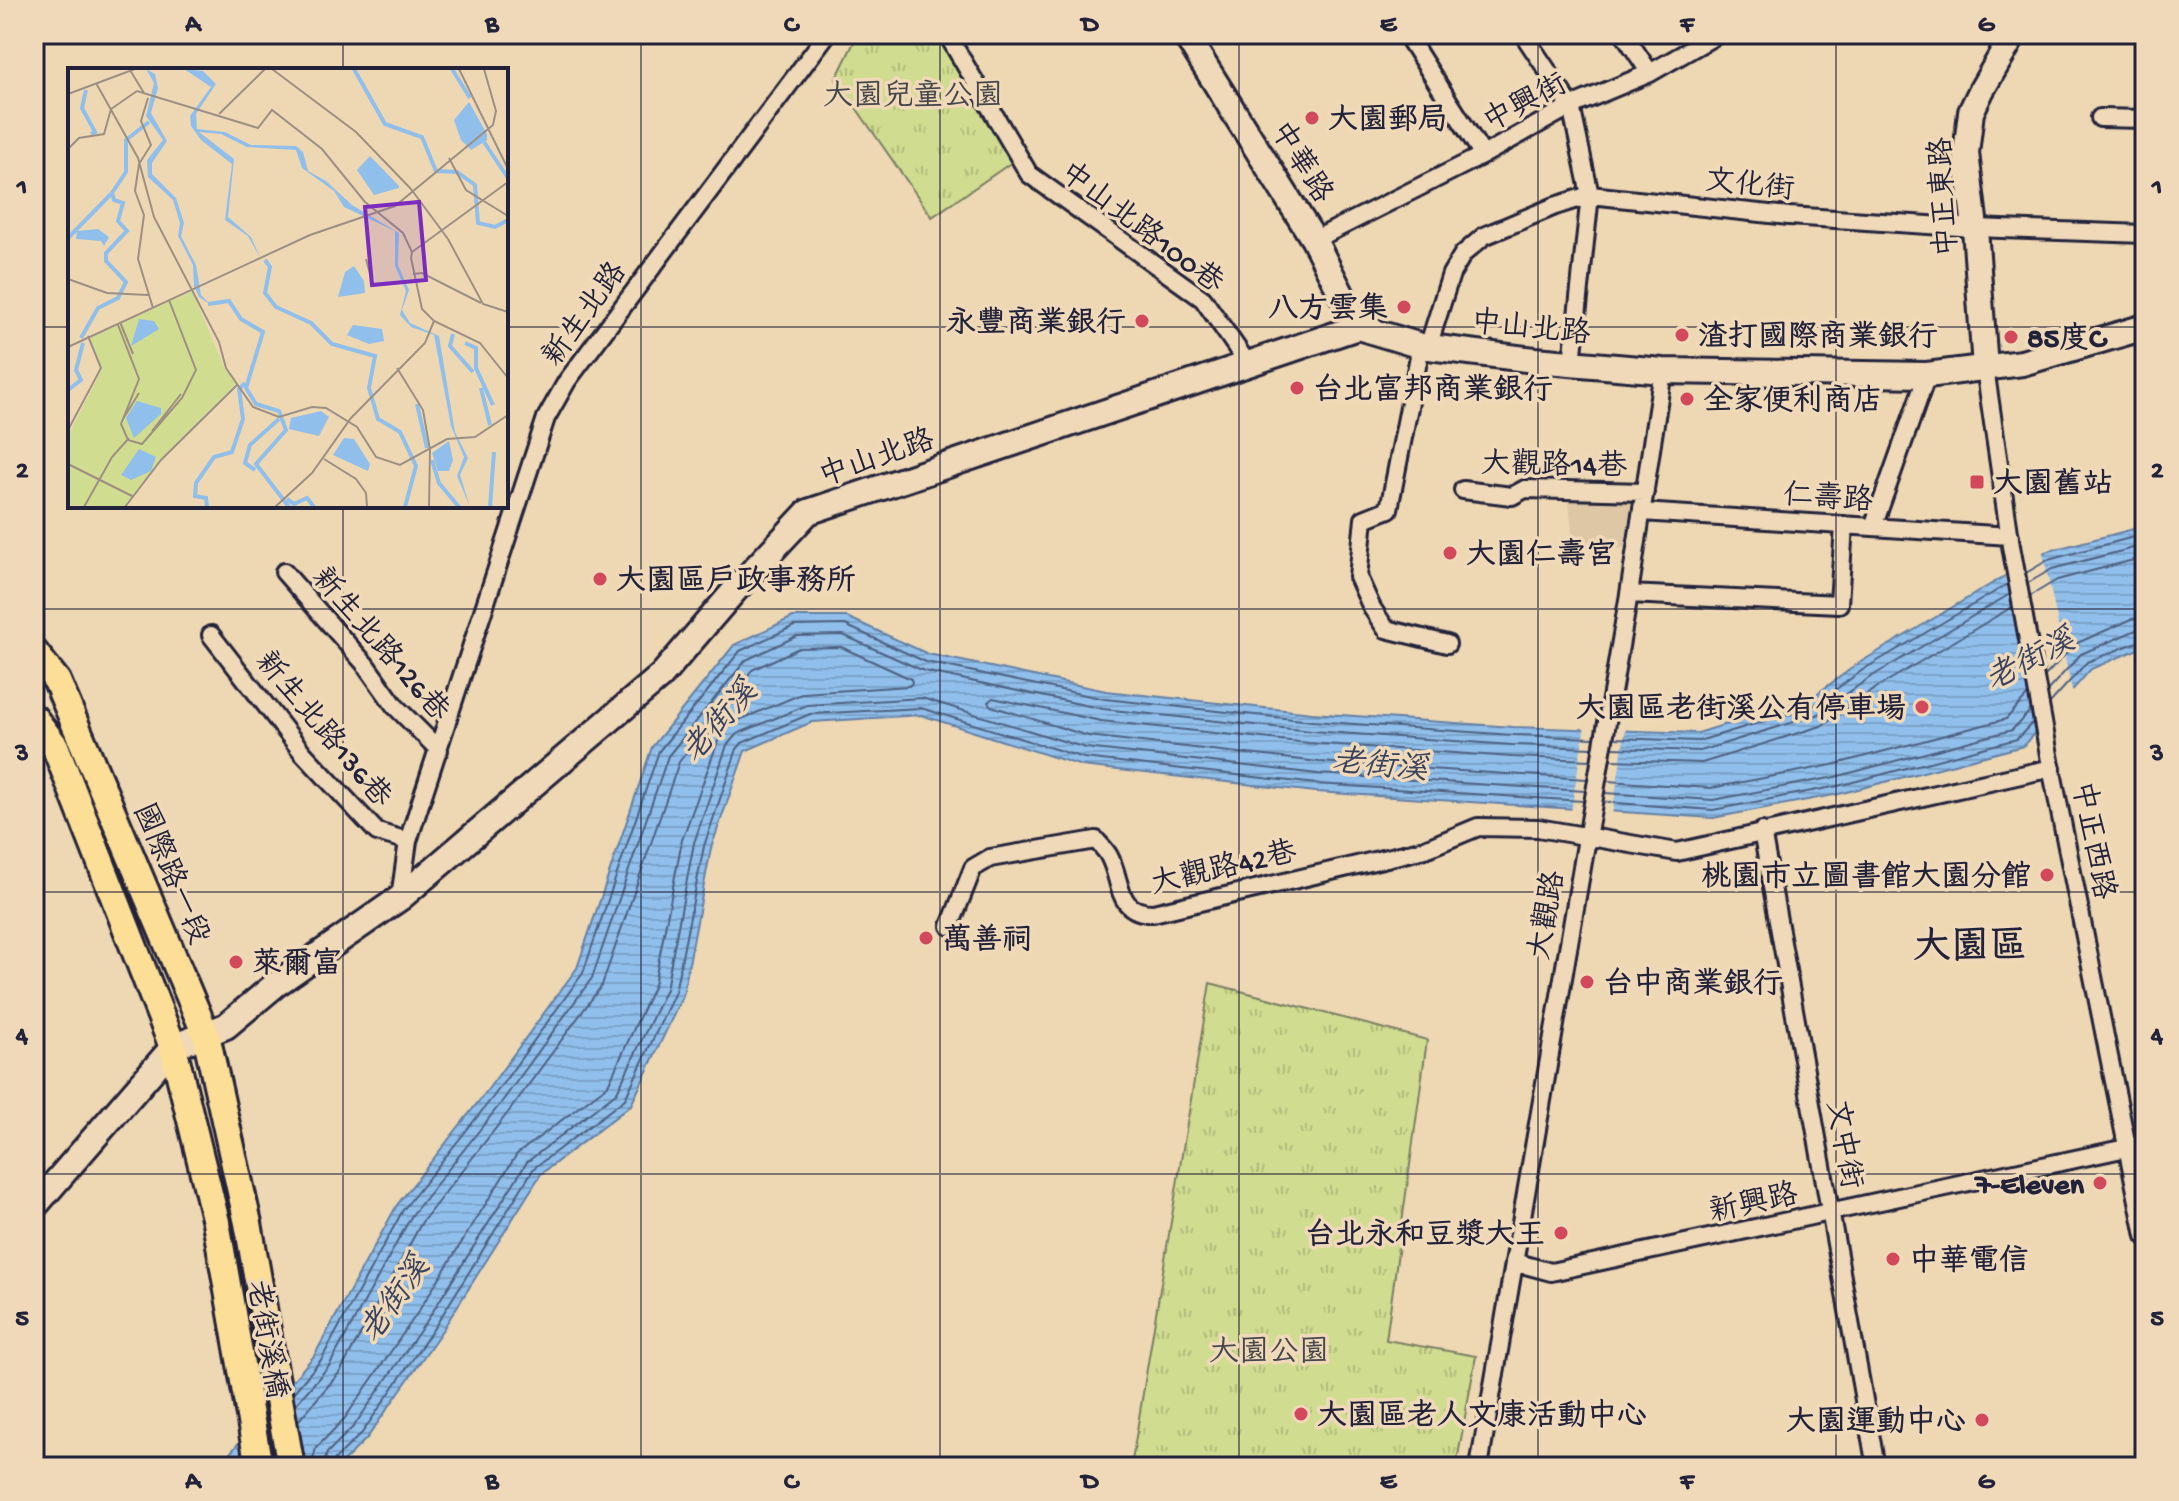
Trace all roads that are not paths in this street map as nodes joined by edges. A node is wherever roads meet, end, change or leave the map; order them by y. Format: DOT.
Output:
graph roads {
  1 [pos="827,34"];
  2 [pos="947,34"];
  3 [pos="1185,34"];
  4 [pos="1406,34"];
  5 [pos="1523,34"];
  6 [pos="1624,34"];
  7 [pos="1718,34"];
  8 [pos="2014,34"];
  9 [pos="1650,73"];
  10 [pos="1571,106"];
  11 [pos="2100,118"];
  12 [pos="2145,119"];
  13 [pos="1483,155"];
  14 [pos="1590,195"];
  15 [pos="1975,228"];
  16 [pos="2145,234"];
  17 [pos="1314,240"];
  18 [pos="1358,327"];
  19 [pos="2145,327"];
  20 [pos="1424,346"];
  21 [pos="1572,363"];
  22 [pos="1248,364"];
  23 [pos="1985,368"];
  24 [pos="1663,371"];
  25 [pos="1927,375"];
  26 [pos="1463,490"];
  27 [pos="1645,492"];
  28 [pos="1642,512"];
  29 [pos="1844,525"];
  30 [pos="1873,527"];
  31 [pos="2010,541"];
  32 [pos="284,572"];
  33 [pos="1629,594"];
  34 [pos="211,635"];
  35 [pos="1447,644"];
  36 [pos="34,652"];
  37 [pos="34,718"];
  38 [pos="439,750"];
  39 [pos="2052,768"];
  40 [pos="1762,831"];
  41 [pos="1588,832"];
  42 [pos="408,841"];
  43 [pos="400,898"];
  44 [pos="950,926"];
  45 [pos="206,1035"];
  46 [pos="173,1047"];
  47 [pos="2137,1146"];
  48 [pos="34,1207"];
  49 [pos="1830,1213"];
  50 [pos="216,1222"];
  51 [pos="248,1223"];
  52 [pos="2145,1236"];
  53 [pos="1514,1262"];
  54 [pos="259,1467"];
  55 [pos="291,1467"];
  56 [pos="1479,1467"];
  57 [pos="1876,1467"];
  1 -- 38 [label="street, 新生北路"];
  2 -- 22 [label="street, 中山北路100巷"];
  3 -- 17 [label="street, 中華路"];
  4 -- 13 [label="street"];
  5 -- 10 [label="street"];
  6 -- 9 [label="street"];
  7 -- 9 [label="street, 中興街"];
  8 -- 15 [label="street, 中正東路"];
  9 -- 10 [label="street, 中興街"];
  10 -- 13 [label="street, 中興街"];
  10 -- 14 [label="street"];
  11 -- 12 [label="street"];
  13 -- 17 [label="street, 中興街"];
  14 -- 15 [label="street, 文化街"];
  14 -- 20 [label="street, 文化街"];
  14 -- 21 [label="street"];
  15 -- 16 [label="street, 文化街"];
  15 -- 23 [label="street, 中正東路"];
  17 -- 18 [label="street, 中華路"];
  18 -- 20 [label="street, 中山北路"];
  18 -- 22 [label="street, 中山北路"];
  19 -- 23 [label="street, 中山北路"];
  20 -- 21 [label="street, 中山北路"];
  20 -- 35 [label="street, 文化街"];
  21 -- 24 [label="street, 中山北路"];
  22 -- 43 [label="street, 中山北路"];
  23 -- 25 [label="street, 中山北路"];
  23 -- 31 [label="street"];
  24 -- 25 [label="street, 中山北路"];
  24 -- 27 [label="street, 大觀路"];
  25 -- 30 [label="street"];
  26 -- 27 [label="street, 大觀路14巷"];
  27 -- 28 [label="street, 大觀路"];
  28 -- 29 [label="street, 仁壽路"];
  28 -- 33 [label="street, 大觀路"];
  29 -- 30 [label="street, 仁壽路"];
  29 -- 33 [label="street"];
  30 -- 31 [label="street, 仁壽路"];
  31 -- 39 [label="street, 中正西路"];
  32 -- 38 [label="street, 新生北路126巷"];
  33 -- 41 [label="street, 大觀路"];
  34 -- 42 [label="street, 新生北路136巷"];
  36 -- 45 [label="main road, 國際路一段"];
  37 -- 46 [label="main road, 國際路一段"];
  38 -- 42 [label="street, 新生北路"];
  39 -- 40 [label="street"];
  39 -- 47 [label="street, 中正西路"];
  40 -- 41 [label="street"];
  40 -- 49 [label="street, 文中街"];
  41 -- 44 [label="street, 大觀路42巷"];
  41 -- 53 [label="street, 大觀路"];
  42 -- 43 [label="street, 新生北路"];
  43 -- 45 [label="street, 中山北路"];
  45 -- 46 [label="street, 中山北路"];
  45 -- 51 [label="main road, 國際路一段"];
  46 -- 48 [label="street, 中山北路"];
  46 -- 50 [label="main road, 國際路一段"];
  47 -- 49 [label="street, 新興路"];
  47 -- 52 [label="street, 中正西路"];
  49 -- 53 [label="street, 新興路"];
  49 -- 57 [label="street, 文中街"];
  50 -- 54 [label="main road, 老街溪橋"];
  51 -- 55 [label="main road, 老街溪橋"];
  53 -- 56 [label="street, 大觀路"];
}
